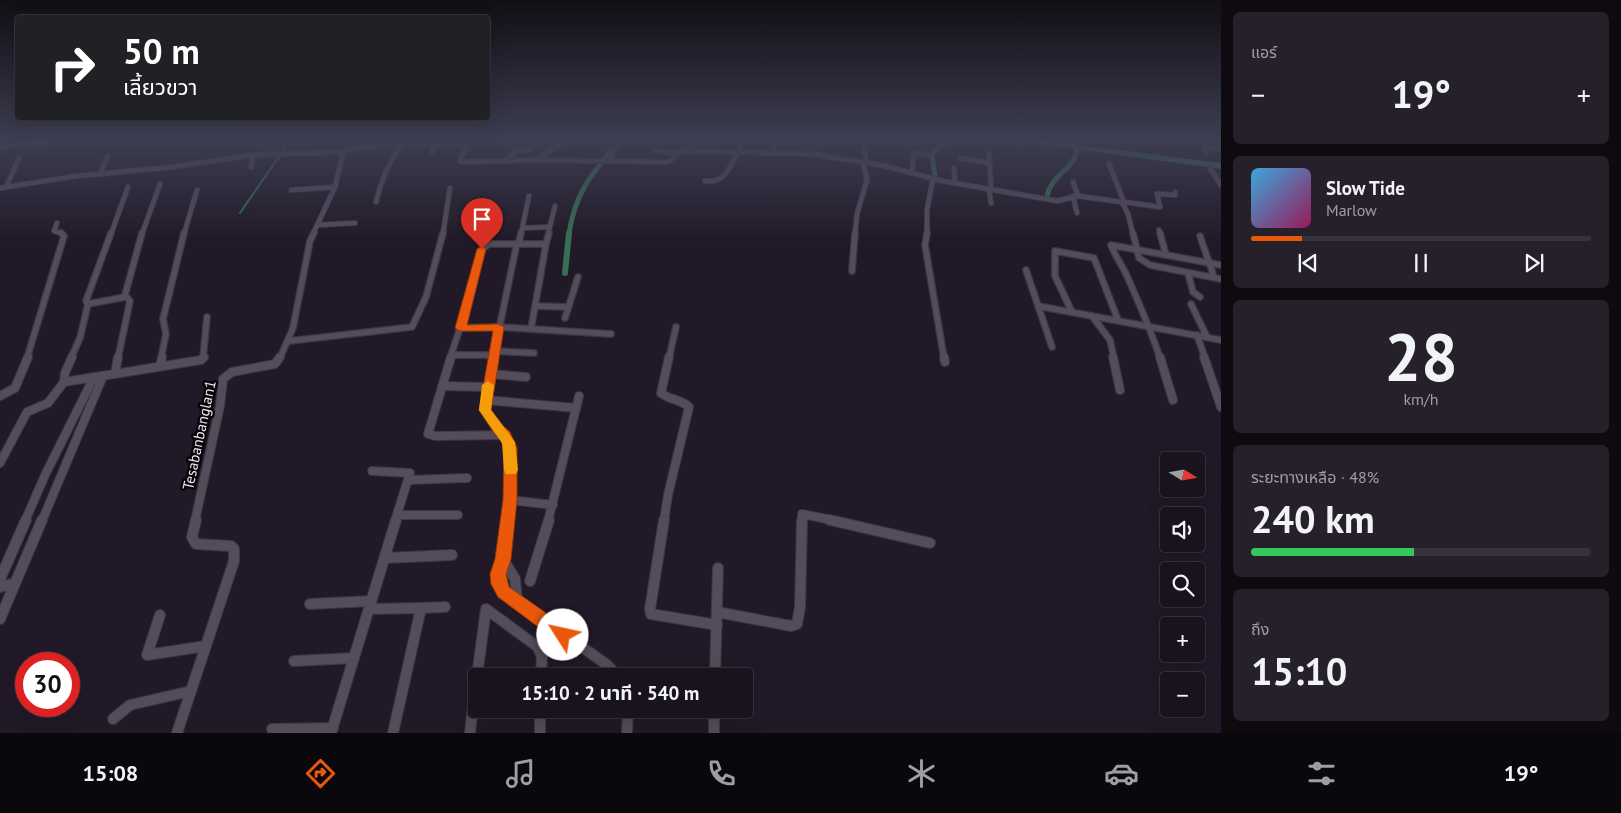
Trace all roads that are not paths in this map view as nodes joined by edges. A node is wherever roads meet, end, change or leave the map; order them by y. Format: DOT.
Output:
graph roads {
  1 [pos="12,173"];
  2 [pos="107,173"];
  3 [pos="339,173"];
  4 [pos="385,173"];
  5 [pos="725,173"];
  6 [pos="866,173"];
  7 [pos="916,173"];
  8 [pos="954,173"];
  9 [pos="989,173"];
  10 [pos="1112,173"];
  11 [pos="1213,173"];
  12 [pos="100,174"];
  13 [pos="934,179"];
  14 [pos="705,181"];
  15 [pos="1073,182"];
  16 [pos="955,183"];
  17 [pos="160,184"];
  18 [pos="1221,185"];
  19 [pos="128,186"];
  20 [pos="6,187"];
  21 [pos="335,187"];
  22 [pos="0,188"];
  23 [pos="450,188"];
  24 [pos="990,189"];
  25 [pos="197,190"];
  26 [pos="291,190"];
  27 [pos="1175,192"];
  28 [pos="529,196"];
  29 [pos="1075,196"];
  30 [pos="376,202"];
  31 [pos="1122,202"];
  32 [pos="991,203"];
  33 [pos="555,206"];
  34 [pos="1077,213"];
  35 [pos="57,223"];
  36 [pos="355,223"];
  37 [pos="318,225"];
  38 [pos="523,228"];
  39 [pos="549,228"];
  40 [pos="1158,230"];
  41 [pos="1200,236"];
  42 [pos="518,243"];
  43 [pos="546,244"];
  44 [pos="1137,249"];
  45 [pos="1164,254"];
  46 [pos="1209,262"];
  47 [pos="1164,265"];
  48 [pos="1221,265"];
  49 [pos="1026,270"];
  50 [pos="852,271"];
  51 [pos="1188,273"];
  52 [pos="1213,274"];
  53 [pos="578,277"];
  54 [pos="1221,279"];
  55 [pos="125,297"];
  56 [pos="1200,297"];
  57 [pos="88,304"];
  58 [pos="1191,304"];
  59 [pos="536,306"];
  60 [pos="1038,306"];
  61 [pos="568,307"];
  62 [pos="1072,312"];
  63 [pos="207,316"];
  64 [pos="1092,316"];
  65 [pos="565,318"];
  66 [pos="1118,320"];
  67 [pos="1150,326"];
  68 [pos="498,327"];
  69 [pos="676,327"];
  70 [pos="460,328"];
  71 [pos="531,329"];
  72 [pos="611,334"];
  73 [pos="1196,335"];
  74 [pos="1208,337"];
  75 [pos="1221,340"];
  76 [pos="289,341"];
  77 [pos="1052,347"];
  78 [pos="494,353"];
  79 [pos="534,353"];
  80 [pos="453,355"];
  81 [pos="945,362"];
  82 [pos="160,366"];
  83 [pos="115,374"];
  84 [pos="491,374"];
  85 [pos="103,376"];
  86 [pos="526,377"];
  87 [pos="92,379"];
  88 [pos="64,382"];
  89 [pos="442,386"];
  90 [pos="488,387"];
  91 [pos="1120,390"];
  92 [pos="0,396"];
  93 [pos="579,396"];
  94 [pos="486,400"];
  95 [pos="1172,400"];
  96 [pos="1221,407"];
  97 [pos="576,408"];
  98 [pos="82,425"];
  99 [pos="68,427"];
  100 [pos="505,435"];
  101 [pos="0,463"];
  102 [pos="62,470"];
  103 [pos="372,470"];
  104 [pos="46,473"];
  105 [pos="467,478"];
  106 [pos="409,480"];
  107 [pos="510,500"];
  108 [pos="554,505"];
  109 [pos="398,515"];
  110 [pos="458,515"];
  111 [pos="41,521"];
  112 [pos="23,525"];
  113 [pos="930,543"];
  114 [pos="452,556"];
  115 [pos="385,558"];
  116 [pos="503,559"];
  117 [pos="718,568"];
  118 [pos="0,579"];
  119 [pos="530,581"];
  120 [pos="15,583"];
  121 [pos="0,588"];
  122 [pos="517,602"];
  123 [pos="310,604"];
  124 [pos="370,605"];
  125 [pos="445,607"];
  126 [pos="421,608"];
  127 [pos="717,612"];
  128 [pos="160,615"];
  129 [pos="0,619"];
  130 [pos="717,625"];
  131 [pos="206,646"];
  132 [pos="354,658"];
  133 [pos="294,662"];
  134 [pos="477,668"];
  135 [pos="541,668"];
  136 [pos="610,668"];
  137 [pos="715,668"];
  138 [pos="192,691"];
  139 [pos="472,718"];
  140 [pos="540,718"];
  141 [pos="628,718"];
  142 [pos="714,718"];
  143 [pos="113,719"];
  144 [pos="272,729"];
  145 [pos="332,731"];
  146 [pos="177,733"];
  147 [pos="393,733"];
  148 [pos="470,733"];
  149 [pos="540,733"];
  150 [pos="627,733"];
  151 [pos="714,733"];
  1 -- 20 [label="street"];
  2 -- 12 [label="street"];
  3 -- 21 [label="street, Tesabanbanglan1"];
  4 -- 30 [label="street"];
  5 -- 14 [label="street"];
  6 -- 50 [label="street"];
  7 -- 13 [label="street"];
  8 -- 16 [label="street"];
  9 -- 24 [label="street"];
  10 -- 31 [label="street"];
  11 -- 18 [label="street"];
  12 -- 20 [label="street"];
  13 -- 16 [label="street"];
  13 -- 81 [label="street"];
  15 -- 29 [label="street"];
  16 -- 24 [label="street"];
  17 -- 55 [label="street"];
  19 -- 57 [label="street"];
  20 -- 22 [label="street"];
  21 -- 26 [label="street"];
  21 -- 37 [label="street, Tesabanbanglan1"];
  23 -- 76 [label="street"];
  24 -- 29 [label="street"];
  24 -- 32 [label="street"];
  25 -- 82 [label="street"];
  27 -- 31 [label="street"];
  28 -- 38 [label="street"];
  29 -- 31 [label="street"];
  29 -- 34 [label="street"];
  31 -- 44 [label="street"];
  33 -- 39 [label="street"];
  35 -- 92 [label="street"];
  36 -- 37 [label="street"];
  37 -- 76 [label="street, Tesabanbanglan1"];
  38 -- 39 [label="street"];
  38 -- 42 [label="street"];
  39 -- 43 [label="street"];
  40 -- 45 [label="street"];
  41 -- 46 [label="street"];
  42 -- 43 [label="street"];
  42 -- 68 [label="street"];
  42 -- 70 [label="street"];
  43 -- 59 [label="street"];
  44 -- 45 [label="street"];
  44 -- 51 [label="street"];
  44 -- 67 [label="street"];
  45 -- 46 [label="street"];
  45 -- 47 [label="street"];
  46 -- 48 [label="street"];
  46 -- 52 [label="street"];
  49 -- 60 [label="street"];
  51 -- 54 [label="street"];
  51 -- 56 [label="street"];
  53 -- 61 [label="street"];
  55 -- 57 [label="street"];
  55 -- 83 [label="street"];
  57 -- 88 [label="street"];
  58 -- 74 [label="street"];
  59 -- 61 [label="street"];
  59 -- 71 [label="street"];
  60 -- 62 [label="street"];
  60 -- 77 [label="street"];
  61 -- 65 [label="street"];
  62 -- 64 [label="street"];
  62 -- 66 [label="street"];
  63 -- 82 [label="street"];
  64 -- 66 [label="street"];
  64 -- 91 [label="street"];
  66 -- 67 [label="street"];
  67 -- 73 [label="street"];
  67 -- 95 [label="street"];
  68 -- 70 [label="street"];
  68 -- 71 [label="street"];
  68 -- 78 [label="street"];
  69 -- 130 [label="street"];
  70 -- 80 [label="street"];
  71 -- 72 [label="street"];
  73 -- 74 [label="street"];
  73 -- 96 [label="street"];
  74 -- 75 [label="street"];
  76 -- 131 [label="street, Tesabanbanglan1"];
  78 -- 79 [label="street"];
  78 -- 80 [label="street"];
  78 -- 84 [label="street"];
  80 -- 89 [label="street"];
  82 -- 83 [label="street"];
  83 -- 85 [label="street"];
  84 -- 86 [label="street"];
  84 -- 90 [label="street"];
  85 -- 87 [label="street"];
  85 -- 98 [label="street"];
  87 -- 88 [label="street"];
  87 -- 99 [label="street"];
  88 -- 101 [label="street"];
  89 -- 90 [label="street"];
  89 -- 100 [label="street"];
  90 -- 94 [label="street"];
  93 -- 97 [label="street"];
  94 -- 97 [label="street"];
  94 -- 100 [label="street"];
  97 -- 108 [label="street"];
  98 -- 99 [label="street"];
  98 -- 102 [label="street"];
  99 -- 104 [label="street"];
  100 -- 107 [label="street"];
  102 -- 104 [label="street"];
  102 -- 111 [label="street"];
  103 -- 106 [label="street"];
  104 -- 112 [label="street"];
  105 -- 106 [label="street"];
  106 -- 109 [label="street"];
  107 -- 108 [label="street"];
  107 -- 116 [label="street"];
  108 -- 119 [label="street"];
  109 -- 110 [label="street"];
  109 -- 115 [label="street"];
  111 -- 112 [label="street"];
  111 -- 120 [label="street"];
  112 -- 118 [label="street"];
  113 -- 127 [label="street"];
  114 -- 115 [label="street"];
  115 -- 124 [label="street"];
  116 -- 122 [label="street"];
  116 -- 122 [label="street"];
  117 -- 127 [label="street"];
  120 -- 121 [label="street"];
  120 -- 129 [label="street"];
  122 -- 136 [label="street"];
  123 -- 124 [label="street"];
  124 -- 126 [label="street"];
  124 -- 132 [label="street"];
  125 -- 126 [label="street"];
  126 -- 147 [label="street"];
  127 -- 130 [label="street"];
  128 -- 131 [label="street"];
  130 -- 137 [label="street"];
  131 -- 138 [label="street, Tesabanbanglan1"];
  132 -- 133 [label="street"];
  132 -- 145 [label="street"];
  134 -- 135 [label="street"];
  138 -- 143 [label="street"];
  138 -- 146 [label="street, Tesabanbanglan1"];
  139 -- 148 [label="street"];
  140 -- 149 [label="street"];
  141 -- 150 [label="street"];
  142 -- 151 [label="street"];
  144 -- 145 [label="street"];
}
